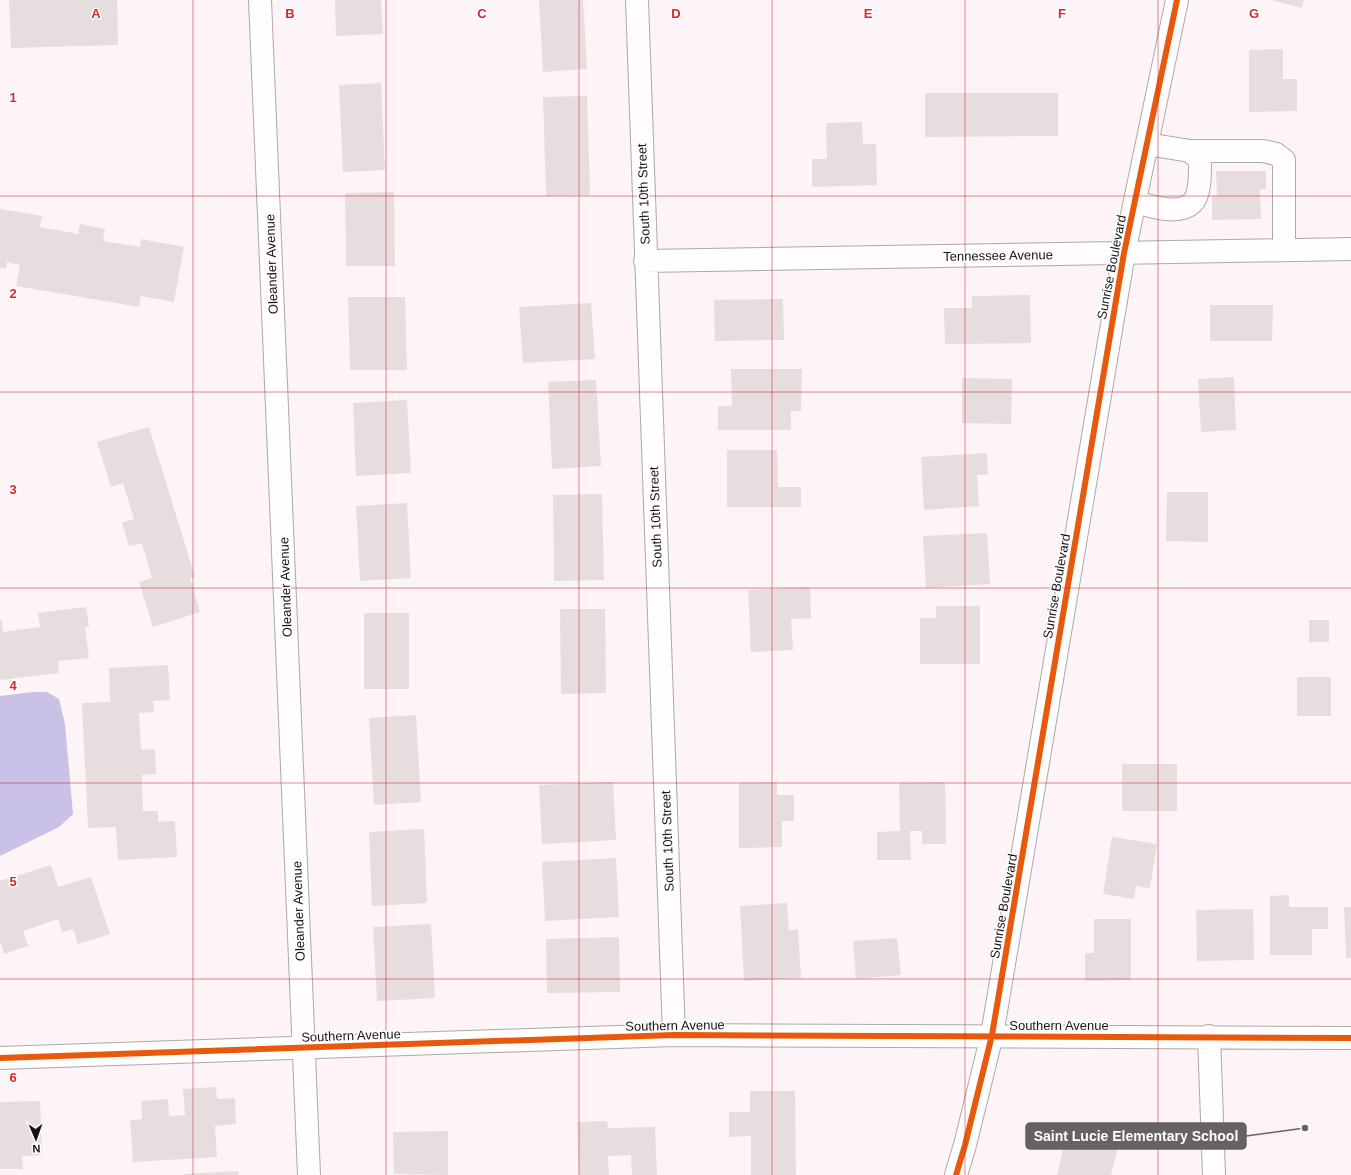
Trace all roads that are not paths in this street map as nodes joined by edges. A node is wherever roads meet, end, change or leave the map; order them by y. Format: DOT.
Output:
graph roads {
  1 [pos="260,0"];
  2 [pos="636,0"];
  3 [pos="1177,0"];
  4 [pos="1147,144"];
  5 [pos="1190,151"];
  6 [pos="1135,202"];
  7 [pos="1351,249"];
  8 [pos="1284,250"];
  9 [pos="1124,253"];
  10 [pos="645,261"];
  11 [pos="674,1035"];
  12 [pos="992,1035"];
  13 [pos="1209,1036"];
  14 [pos="1351,1038"];
  15 [pos="304,1048"];
  16 [pos="0,1058"];
  17 [pos="309,1175"];
  18 [pos="956,1175"];
  19 [pos="1214,1175"];
  1 -- 15 [label="street, Oleander Avenue"];
  2 -- 10 [label="street, South 10th Street"];
  3 -- 4 [label="street, Sunrise Boulevard"];
  4 -- 5 [label="street"];
  4 -- 6 [label="street, Sunrise Boulevard"];
  5 -- 6 [label="street"];
  5 -- 8 [label="street"];
  6 -- 9 [label="street, Sunrise Boulevard"];
  7 -- 8 [label="street, Tennessee Avenue"];
  8 -- 9 [label="street, Tennessee Avenue"];
  9 -- 10 [label="street, Tennessee Avenue"];
  9 -- 12 [label="street, Sunrise Boulevard"];
  10 -- 11 [label="street, South 10th Street"];
  11 -- 12 [label="street, Southern Avenue"];
  11 -- 15 [label="street, Southern Avenue"];
  12 -- 13 [label="street, Southern Avenue"];
  12 -- 18 [label="street, Sunrise Boulevard"];
  13 -- 14 [label="street, Southern Avenue"];
  13 -- 19 [label="street"];
  15 -- 16 [label="street, Southern Avenue"];
  15 -- 17 [label="street, Oleander Avenue"];
}
